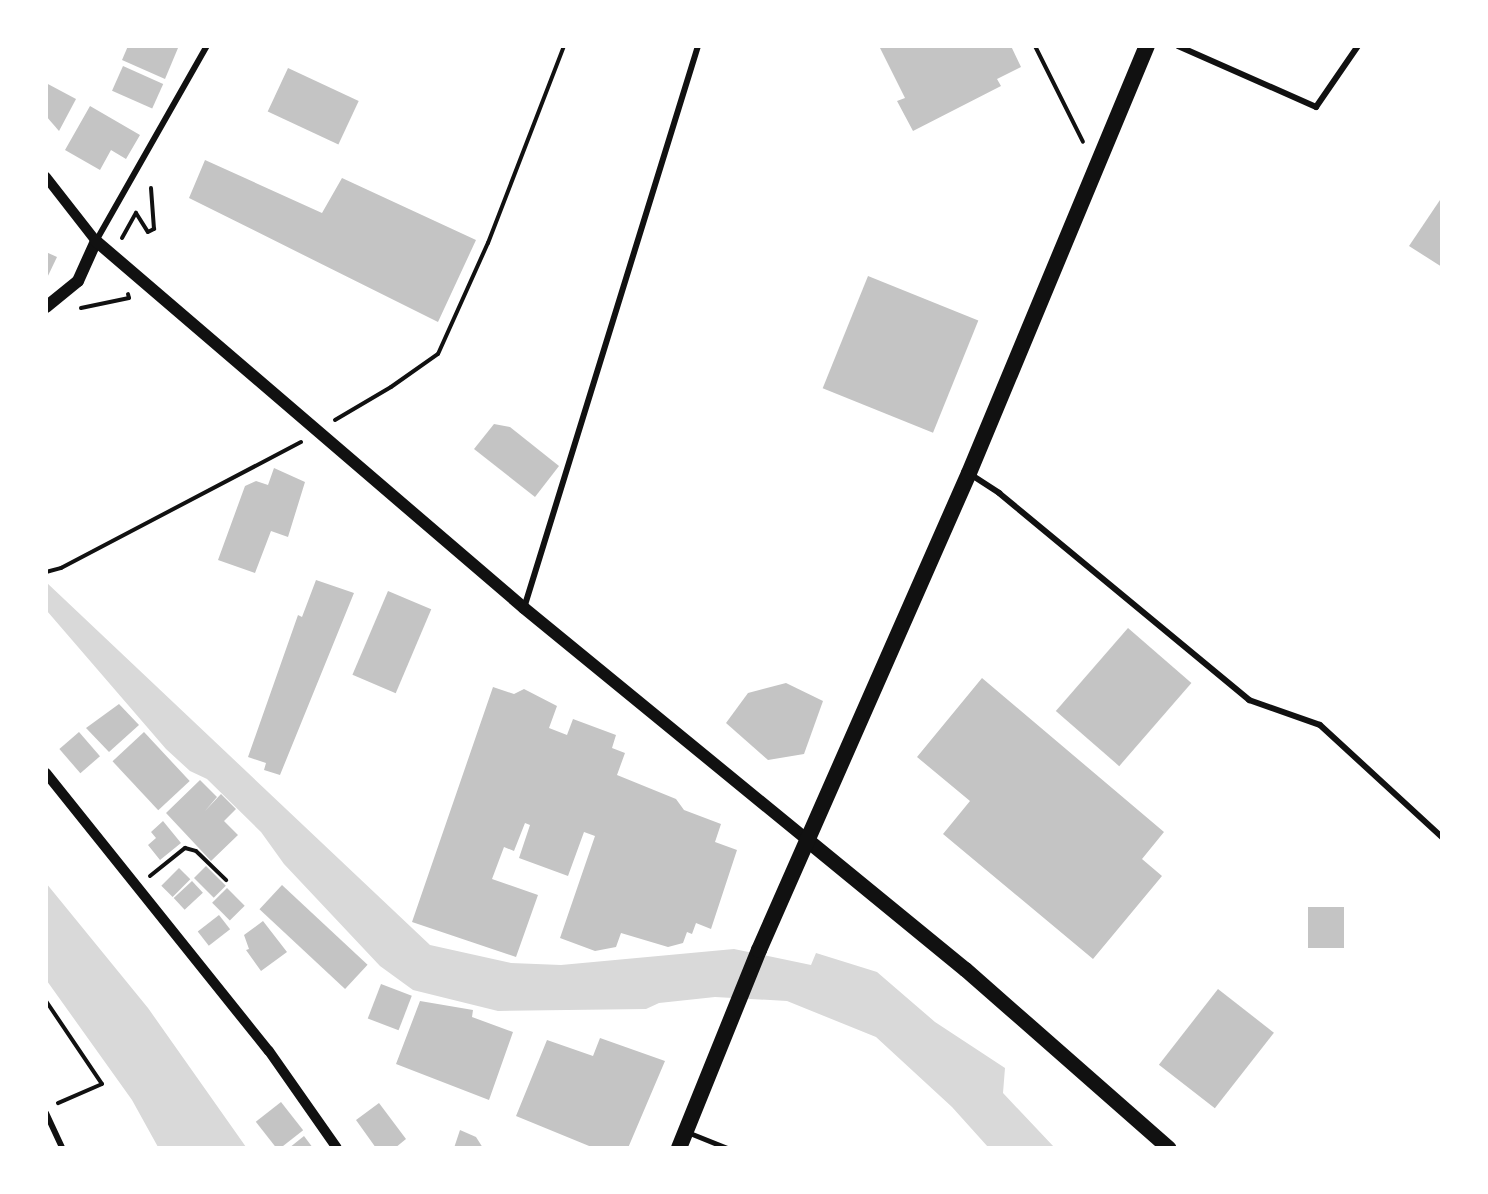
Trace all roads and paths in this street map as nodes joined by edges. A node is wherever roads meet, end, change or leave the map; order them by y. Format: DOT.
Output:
graph roads {
  1 [pos="207,46"];
  2 [pos="564,46"];
  3 [pos="698,46"];
  4 [pos="1035,46"];
  5 [pos="1147,46"];
  6 [pos="1178,46"];
  7 [pos="1358,46"];
  8 [pos="1096,168"];
  9 [pos="46,177"];
  10 [pos="151,188"];
  11 [pos="136,213"];
  12 [pos="96,241"];
  13 [pos="129,298"];
  14 [pos="46,307"];
  15 [pos="81,308"];
  16 [pos="317,433"];
  17 [pos="969,473"];
  18 [pos="46,572"];
  19 [pos="524,608"];
  20 [pos="46,773"];
  21 [pos="1442,837"];
  22 [pos="806,839"];
  23 [pos="226,880"];
  24 [pos="137,888"];
  25 [pos="46,1001"];
  26 [pos="46,1108"];
  27 [pos="46,1113"];
  28 [pos="686,1131"];
  29 [pos="62,1148"];
  30 [pos="337,1148"];
  31 [pos="679,1148"];
  32 [pos="727,1148"];
  33 [pos="1169,1148"];
  1 -- 12 [label="street"];
  2 -- 16 [label="path"];
  3 -- 19 [label="street"];
  4 -- 8 [label="path"];
  5 -- 8 [label="highway"];
  6 -- 7 [label="street"];
  8 -- 17 [label="highway"];
  9 -- 12 [label="street"];
  10 -- 11 [label="path"];
  12 -- 14 [label="main road"];
  12 -- 16 [label="main road"];
  13 -- 15 [label="path"];
  16 -- 18 [label="path"];
  16 -- 19 [label="main road"];
  17 -- 21 [label="street"];
  17 -- 22 [label="highway"];
  19 -- 22 [label="main road"];
  20 -- 24 [label="street"];
  22 -- 28 [label="highway"];
  22 -- 33 [label="main road"];
  23 -- 24 [label="path"];
  24 -- 30 [label="street"];
  25 -- 26 [label="path"];
  27 -- 29 [label="street"];
  28 -- 31 [label="highway"];
  28 -- 32 [label="lane"];
}
